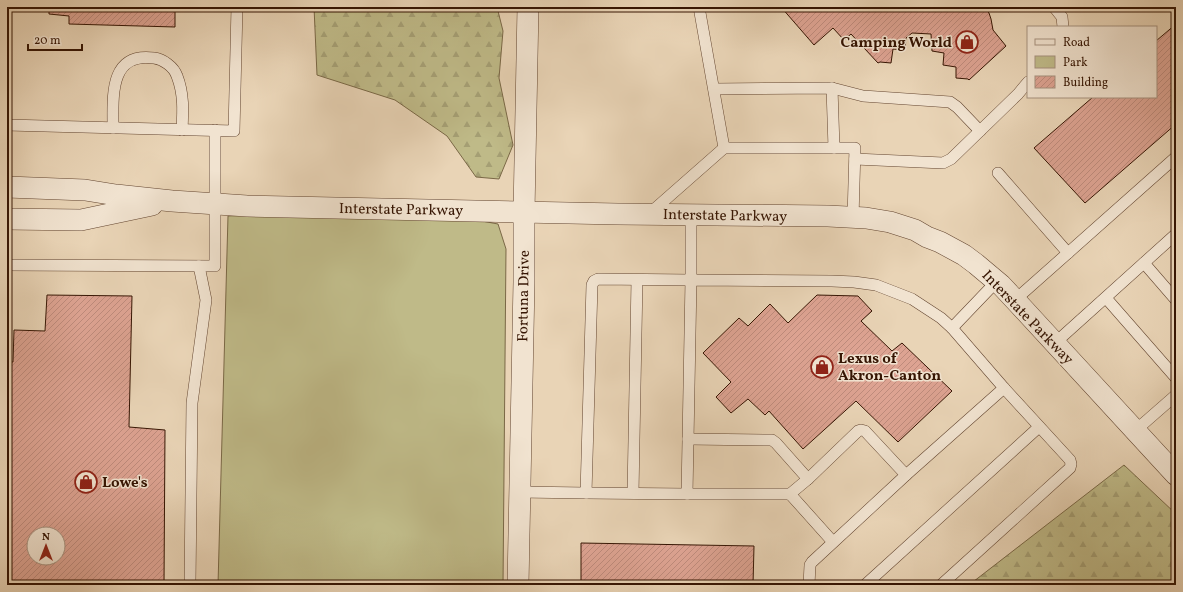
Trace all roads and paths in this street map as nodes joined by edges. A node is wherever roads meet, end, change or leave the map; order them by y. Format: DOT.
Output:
graph roads {
  1 [pos="237,7"];
  2 [pos="528,7"];
  3 [pos="698,7"];
  4 [pos="1054,7"];
  5 [pos="1063,26"];
  6 [pos="1027,83"];
  7 [pos="832,88"];
  8 [pos="714,89"];
  9 [pos="7,125"];
  10 [pos="113,128"];
  11 [pos="182,130"];
  12 [pos="215,130"];
  13 [pos="980,131"];
  14 [pos="724,148"];
  15 [pos="834,148"];
  16 [pos="1176,157"];
  17 [pos="855,159"];
  18 [pos="998,173"];
  19 [pos="7,188"];
  20 [pos="172,201"];
  21 [pos="215,203"];
  22 [pos="524,212"];
  23 [pos="648,214"];
  24 [pos="690,214"];
  25 [pos="853,218"];
  26 [pos="7,219"];
  27 [pos="1176,234"];
  28 [pos="1068,253"];
  29 [pos="1144,263"];
  30 [pos="7,265"];
  31 [pos="199,266"];
  32 [pos="637,280"];
  33 [pos="691,280"];
  34 [pos="996,282"];
  35 [pos="1106,298"];
  36 [pos="1015,300"];
  37 [pos="1176,300"];
  38 [pos="952,328"];
  39 [pos="1055,343"];
  40 [pos="1176,378"];
  41 [pos="1004,388"];
  42 [pos="1176,395"];
  43 [pos="1040,427"];
  44 [pos="1136,430"];
  45 [pos="688,439"];
  46 [pos="906,475"];
  47 [pos="1176,475"];
  48 [pos="808,479"];
  49 [pos="520,492"];
  50 [pos="586,493"];
  51 [pos="633,493"];
  52 [pos="687,494"];
  53 [pos="790,494"];
  54 [pos="833,542"];
  55 [pos="190,585"];
  56 [pos="518,585"];
  57 [pos="809,585"];
  58 [pos="865,585"];
  59 [pos="941,585"];
  1 -- 12 [label="lane"];
  2 -- 22 [label="street, Fortuna Drive"];
  3 -- 8 [label="lane"];
  4 -- 5 [label="lane"];
  6 -- 13 [label="lane"];
  7 -- 8 [label="lane"];
  7 -- 13 [label="lane"];
  7 -- 15 [label="lane"];
  8 -- 14 [label="lane"];
  9 -- 10 [label="lane"];
  10 -- 11 [label="lane"];
  10 -- 11 [label="lane"];
  11 -- 12 [label="lane"];
  12 -- 21 [label="lane"];
  13 -- 17 [label="lane"];
  14 -- 15 [label="lane"];
  14 -- 23 [label="lane"];
  15 -- 17 [label="lane"];
  16 -- 28 [label="lane"];
  17 -- 25 [label="lane"];
  18 -- 28 [label="lane"];
  19 -- 20 [label="street, Interstate Parkway"];
  20 -- 21 [label="street, Interstate Parkway"];
  20 -- 26 [label="street, Interstate Parkway"];
  21 -- 22 [label="street, Interstate Parkway"];
  21 -- 31 [label="lane"];
  22 -- 23 [label="street, Interstate Parkway"];
  22 -- 49 [label="street, Fortuna Drive"];
  23 -- 24 [label="street, Interstate Parkway"];
  24 -- 25 [label="street, Interstate Parkway"];
  24 -- 33 [label="lane"];
  25 -- 34 [label="street, Interstate Parkway"];
  27 -- 29 [label="lane"];
  28 -- 36 [label="lane"];
  29 -- 35 [label="lane"];
  29 -- 37 [label="lane"];
  30 -- 31 [label="lane"];
  31 -- 55 [label="lane"];
  32 -- 33 [label="lane"];
  32 -- 50 [label="lane"];
  32 -- 51 [label="lane"];
  33 -- 38 [label="lane"];
  33 -- 45 [label="lane"];
  34 -- 36 [label="street, Interstate Parkway"];
  34 -- 38 [label="lane"];
  35 -- 39 [label="lane"];
  35 -- 40 [label="lane"];
  36 -- 39 [label="street, Interstate Parkway"];
  38 -- 41 [label="lane"];
  39 -- 44 [label="street, Interstate Parkway"];
  41 -- 43 [label="lane"];
  41 -- 46 [label="lane"];
  42 -- 44 [label="lane"];
  43 -- 58 [label="lane"];
  43 -- 59 [label="lane"];
  44 -- 47 [label="street, Interstate Parkway"];
  45 -- 48 [label="lane"];
  45 -- 52 [label="lane"];
  46 -- 48 [label="lane"];
  46 -- 54 [label="lane"];
  48 -- 53 [label="lane"];
  49 -- 50 [label="lane"];
  49 -- 56 [label="street, Fortuna Drive"];
  50 -- 51 [label="lane"];
  51 -- 52 [label="lane"];
  52 -- 53 [label="lane"];
  53 -- 54 [label="lane"];
  54 -- 57 [label="lane"];
}
